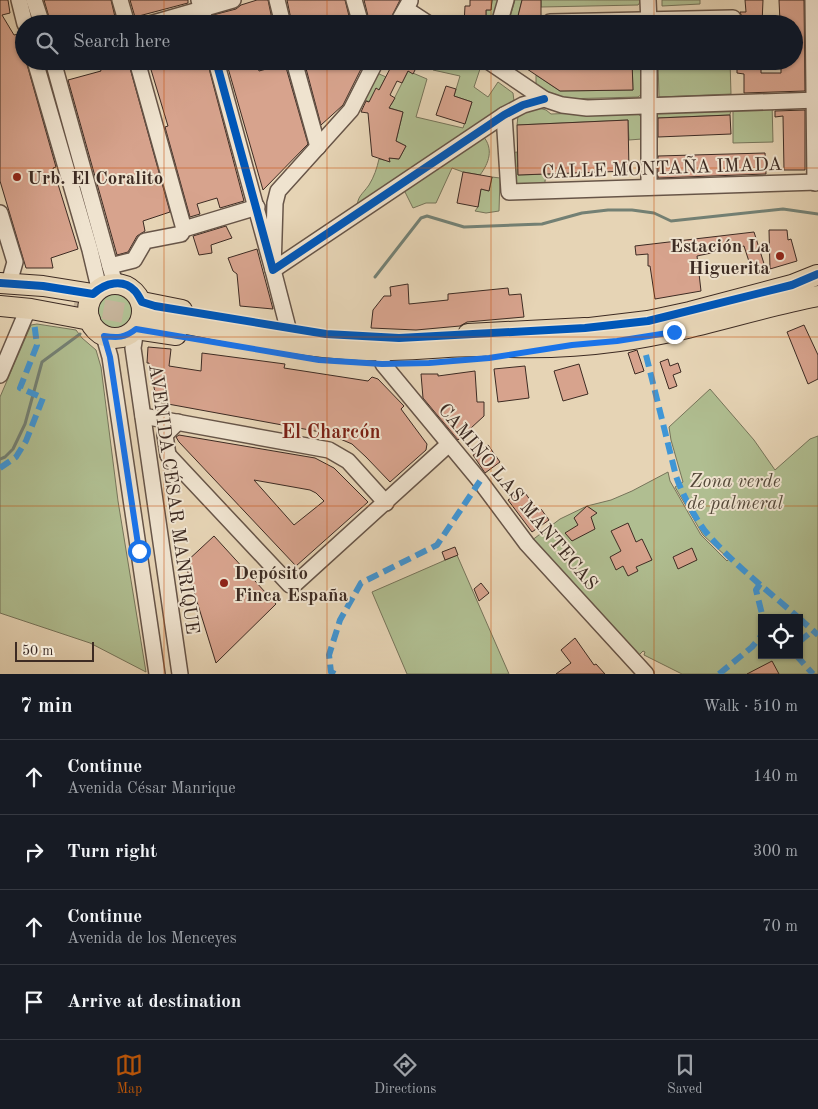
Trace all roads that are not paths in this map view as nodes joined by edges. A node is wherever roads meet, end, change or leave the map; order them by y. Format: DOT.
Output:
graph roads {
  1 [pos="19,0"];
  2 [pos="34,0"];
  3 [pos="120,0"];
  4 [pos="233,0"];
  5 [pos="277,0"];
  6 [pos="354,0"];
  7 [pos="506,0"];
  8 [pos="648,0"];
  9 [pos="813,0"];
  10 [pos="408,4"];
  11 [pos="202,11"];
  12 [pos="23,15"];
  13 [pos="39,15"];
  14 [pos="124,15"];
  15 [pos="186,15"];
  16 [pos="281,15"];
  17 [pos="358,15"];
  18 [pos="402,15"];
  19 [pos="420,15"];
  20 [pos="502,15"];
  21 [pos="649,15"];
  22 [pos="38,70"];
  23 [pos="55,70"];
  24 [pos="140,70"];
  25 [pos="219,70"];
  26 [pos="297,70"];
  27 [pos="370,70"];
  28 [pos="501,70"];
  29 [pos="649,70"];
  30 [pos="544,99"];
  31 [pos="816,100"];
  32 [pos="649,106"];
  33 [pos="504,115"];
  34 [pos="318,147"];
  35 [pos="816,183"];
  36 [pos="650,187"];
  37 [pos="257,207"];
  38 [pos="0,213"];
  39 [pos="184,229"];
  40 [pos="273,270"];
  41 [pos="818,280"];
  42 [pos="105,283"];
  43 [pos="3,288"];
  44 [pos="818,296"];
  45 [pos="142,302"];
  46 [pos="74,304"];
  47 [pos="0,306"];
  48 [pos="31,309"];
  49 [pos="90,320"];
  50 [pos="158,320"];
  51 [pos="288,328"];
  52 [pos="586,328"];
  53 [pos="136,329"];
  54 [pos="104,336"];
  55 [pos="572,345"];
  56 [pos="480,346"];
  57 [pos="382,364"];
  58 [pos="0,375"];
  59 [pos="143,416"];
  60 [pos="178,422"];
  61 [pos="450,444"];
  62 [pos="168,454"];
  63 [pos="148,456"];
  64 [pos="386,503"];
  65 [pos="163,559"];
  66 [pos="141,563"];
  67 [pos="157,674"];
  68 [pos="180,674"];
  69 [pos="646,674"];
  1 -- 12 [label="street"];
  2 -- 13 [label="street"];
  3 -- 14 [label="street"];
  4 -- 11 [label="street"];
  5 -- 16 [label="street"];
  6 -- 17 [label="street"];
  7 -- 20 [label="street"];
  8 -- 21 [label="street"];
  9 -- 31 [label="street"];
  10 -- 18 [label="street"];
  10 -- 19 [label="street"];
  11 -- 15 [label="street"];
  22 -- 42 [label="street"];
  23 -- 42 [label="street"];
  24 -- 39 [label="street"];
  25 -- 37 [label="street"];
  26 -- 34 [label="street"];
  27 -- 34 [label="street"];
  28 -- 30 [label="street"];
  29 -- 32 [label="street"];
  30 -- 32 [label="street"];
  30 -- 33 [label="street"];
  31 -- 32 [label="street"];
  31 -- 35 [label="street"];
  32 -- 36 [label="street"];
  33 -- 36 [label="street, CALLE MONTAÑA IMADA"];
  33 -- 40 [label="street"];
  34 -- 40 [label="street"];
  35 -- 36 [label="street, CALLE MONTAÑA IMADA"];
  37 -- 39 [label="street"];
  37 -- 40 [label="street"];
  38 -- 43 [label="street"];
  39 -- 42 [label="street"];
  40 -- 51 [label="street"];
  41 -- 52 [label="main road"];
  42 -- 43 [label="main road"];
  42 -- 45 [label="main road"];
  42 -- 49 [label="main road"];
  43 -- 46 [label="main road"];
  44 -- 55 [label="main road"];
  45 -- 51 [label="main road"];
  45 -- 53 [label="main road"];
  47 -- 48 [label="main road"];
  48 -- 49 [label="main road"];
  48 -- 58 [label="street"];
  49 -- 54 [label="main road"];
  50 -- 56 [label="main road"];
  51 -- 52 [label="main road"];
  52 -- 56 [label="main road"];
  53 -- 54 [label="main road"];
  53 -- 57 [label="main road"];
  53 -- 59 [label="street, AVENIDA CÉSAR MANRIQUE"];
  54 -- 66 [label="street"];
  55 -- 56 [label="main road"];
  55 -- 57 [label="main road"];
  57 -- 61 [label="street, CAMINO LAS MANTECAS"];
  59 -- 60 [label="street"];
  59 -- 63 [label="street, AVENIDA CÉSAR MANRIQUE"];
  60 -- 62 [label="street"];
  60 -- 64 [label="street"];
  61 -- 64 [label="street"];
  61 -- 69 [label="street, CAMINO LAS MANTECAS"];
  62 -- 63 [label="street"];
  62 -- 64 [label="street"];
  63 -- 65 [label="street, AVENIDA CÉSAR MANRIQUE"];
  65 -- 66 [label="street"];
  65 -- 68 [label="street, AVENIDA CÉSAR MANRIQUE"];
  66 -- 67 [label="street"];
}
